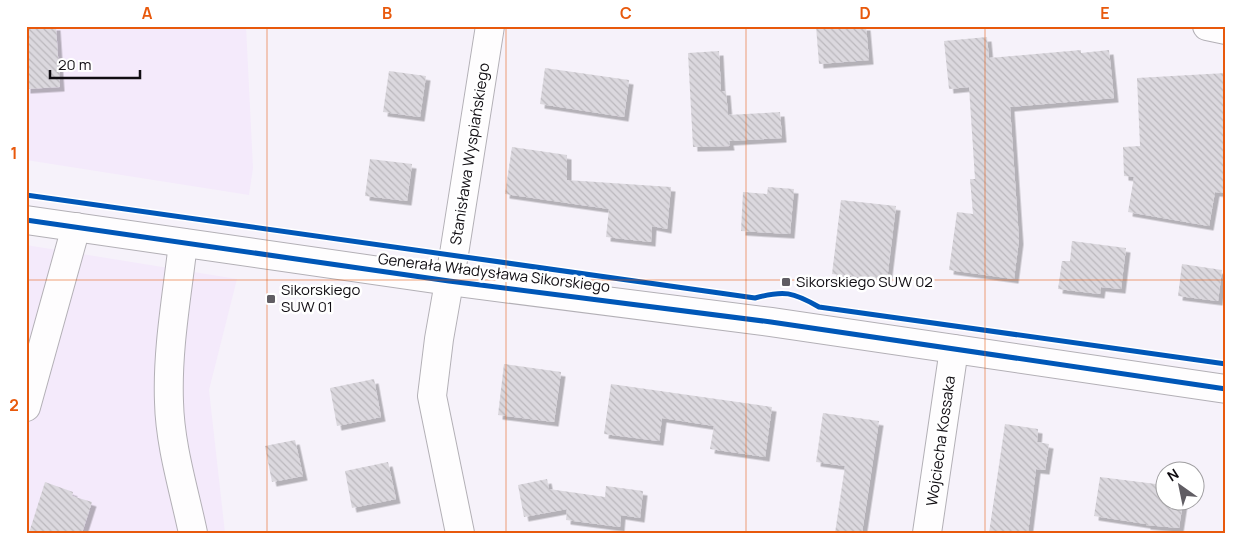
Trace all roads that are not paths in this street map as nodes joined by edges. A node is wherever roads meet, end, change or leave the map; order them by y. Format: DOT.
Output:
graph roads {
  1 [pos="490,26"];
  2 [pos="1207,26"];
  3 [pos="1226,30"];
  4 [pos="26,220"];
  5 [pos="76,227"];
  6 [pos="184,243"];
  7 [pos="449,281"];
  8 [pos="954,349"];
  9 [pos="1226,389"];
  10 [pos="26,407"];
  11 [pos="193,533"];
  12 [pos="460,533"];
  13 [pos="927,533"];
  1 -- 7 [label="street, Stanisława Wyspiańskiego"];
  2 -- 3 [label="street"];
  4 -- 5 [label="street, Generała Władysława Sikorskiego"];
  5 -- 6 [label="street, Generała Władysława Sikorskiego"];
  5 -- 10 [label="street"];
  6 -- 7 [label="street, Generała Władysława Sikorskiego"];
  6 -- 11 [label="street"];
  7 -- 8 [label="street, Generała Władysława Sikorskiego"];
  7 -- 12 [label="street, Stanisława Wyspiańskiego"];
  8 -- 9 [label="street, Generała Władysława Sikorskiego"];
  8 -- 13 [label="street, Wojciecha Kossaka"];
}
